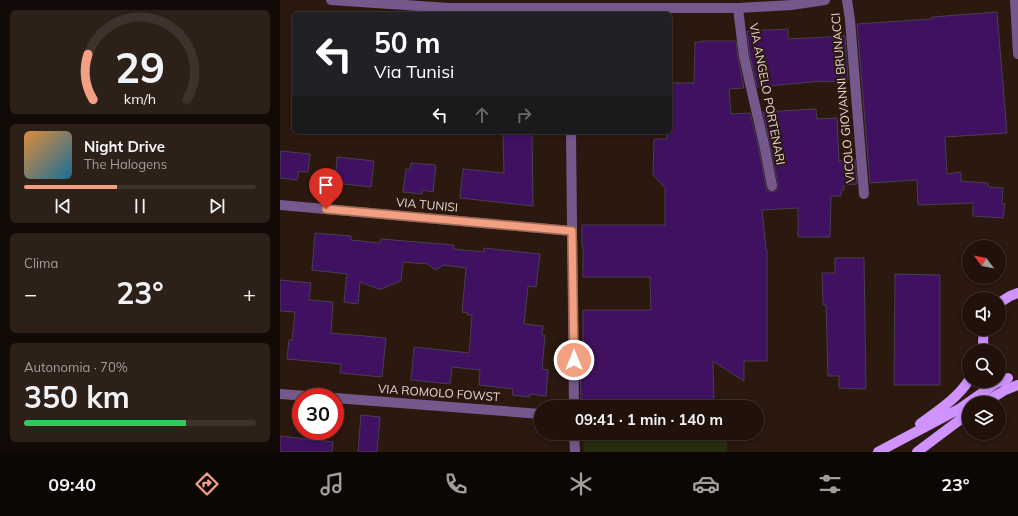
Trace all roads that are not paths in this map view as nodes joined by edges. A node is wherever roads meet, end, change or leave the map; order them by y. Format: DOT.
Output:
graph roads {
  1 [pos="331,0"];
  2 [pos="825,0"];
  3 [pos="847,0"];
  4 [pos="1015,0"];
  5 [pos="574,7"];
  6 [pos="738,8"];
  7 [pos="1018,54"];
  8 [pos="571,134"];
  9 [pos="772,186"];
  10 [pos="864,194"];
  11 [pos="280,205"];
  12 [pos="572,231"];
  13 [pos="1018,293"];
  14 [pos="1006,299"];
  15 [pos="1013,380"];
  16 [pos="1018,385"];
  17 [pos="964,388"];
  18 [pos="280,394"];
  19 [pos="292,395"];
  20 [pos="995,396"];
  21 [pos="344,399"];
  22 [pos="574,400"];
  23 [pos="534,413"];
  24 [pos="962,418"];
  25 [pos="574,440"];
  26 [pos="899,440"];
  27 [pos="575,452"];
  28 [pos="878,452"];
  29 [pos="917,452"];
  1 -- 5 [label="street"];
  2 -- 6 [label="street"];
  3 -- 10 [label="street, VICOLO GIOVANNI BRUNACCI"];
  4 -- 7 [label="street"];
  5 -- 6 [label="street"];
  6 -- 9 [label="street, VIA ANGELO PORTENARI"];
  8 -- 12 [label="street"];
  11 -- 12 [label="street, VIA TUNISI"];
  12 -- 22 [label="street"];
  13 -- 14 [label="main road"];
  15 -- 26 [label="main road"];
  16 -- 20 [label="main road"];
  17 -- 26 [label="main road"];
  18 -- 19 [label="street"];
  21 -- 23 [label="street, VIA ROMOLO FOWST"];
  24 -- 29 [label="main road"];
  25 -- 27 [label="street"];
  26 -- 28 [label="main road"];
}
